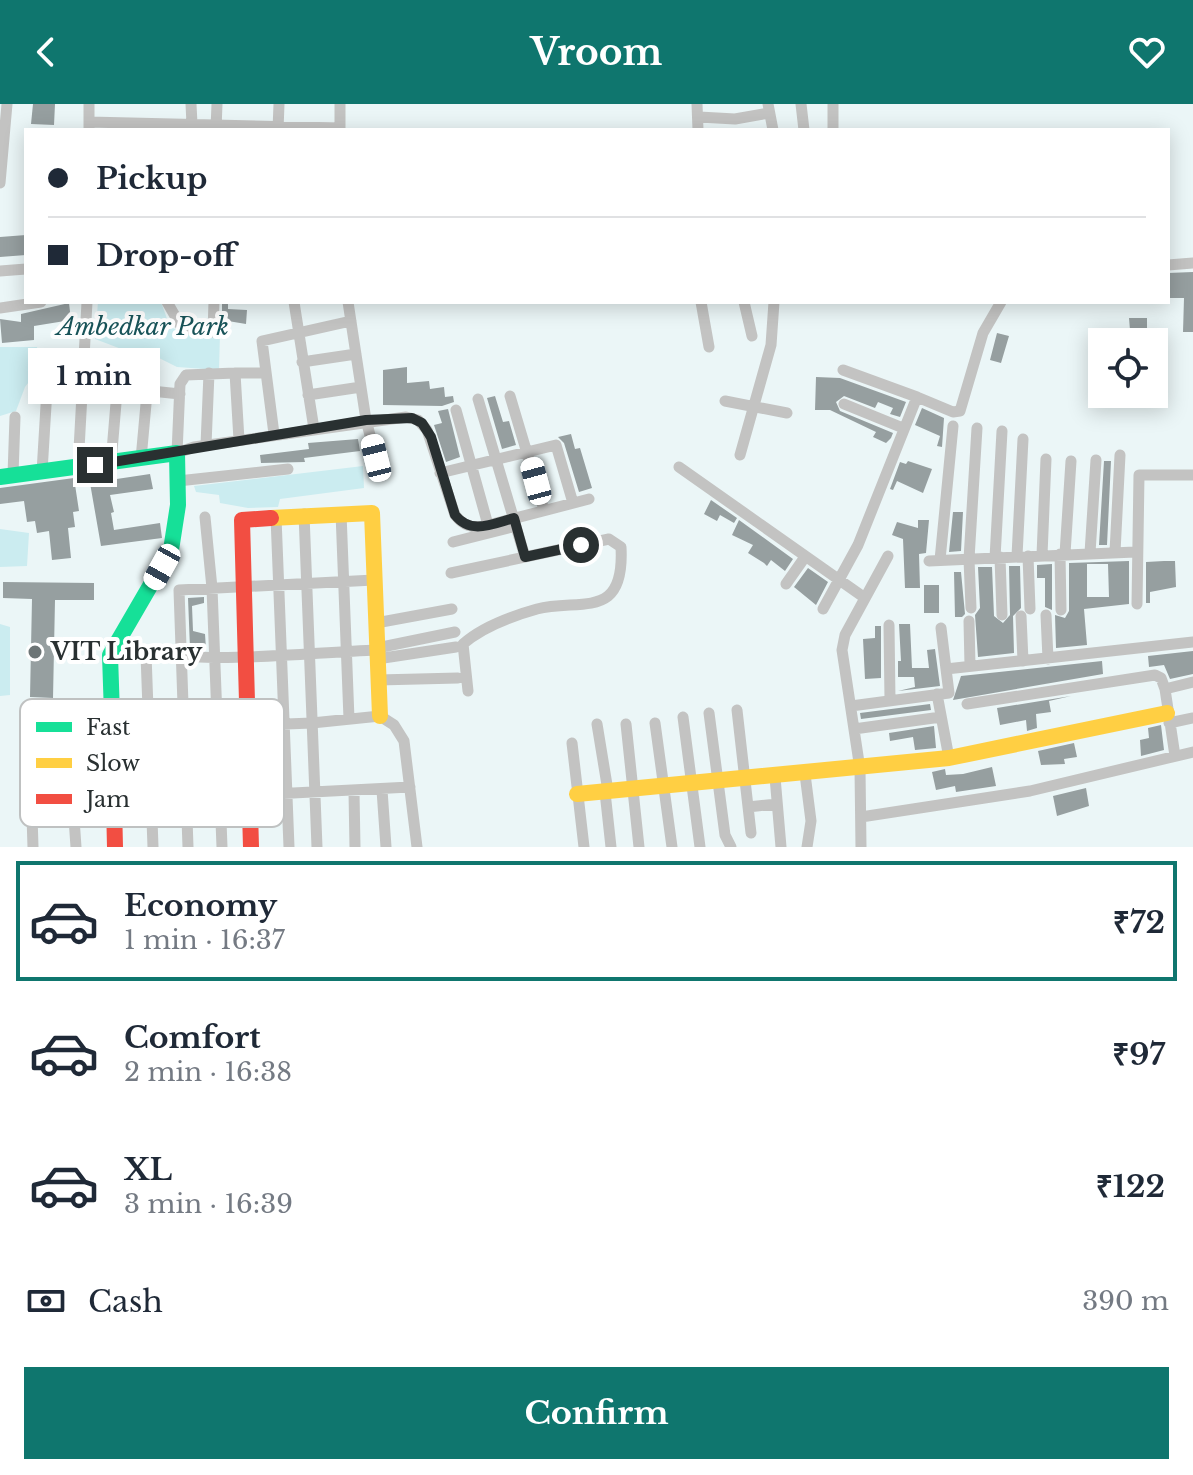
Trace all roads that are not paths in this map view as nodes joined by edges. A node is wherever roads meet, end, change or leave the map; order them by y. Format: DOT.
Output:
graph roads {
  1 [pos="89,104"];
  2 [pos="191,104"];
  3 [pos="217,104"];
  4 [pos="279,104"];
  5 [pos="340,104"];
  6 [pos="697,104"];
  7 [pos="801,104"];
  8 [pos="833,104"];
  9 [pos="769,109"];
  10 [pos="5,111"];
  11 [pos="699,117"];
  12 [pos="192,124"];
  13 [pos="89,126"];
  14 [pos="148,126"];
  15 [pos="216,127"];
  16 [pos="278,128"];
  17 [pos="340,128"];
  18 [pos="698,128"];
  19 [pos="804,128"];
  20 [pos="833,128"];
  21 [pos="2,150"];
  22 [pos="0,183"];
  23 [pos="1193,263"];
  24 [pos="1170,265"];
  25 [pos="24,269"];
  26 [pos="0,271"];
  27 [pos="27,304"];
  28 [pos="87,304"];
  29 [pos="168,304"];
  30 [pos="214,304"];
  31 [pos="294,304"];
  32 [pos="348,304"];
  33 [pos="701,304"];
  34 [pos="744,304"];
  35 [pos="774,304"];
  36 [pos="1000,304"];
  37 [pos="0,308"];
  38 [pos="351,321"];
  39 [pos="296,332"];
  40 [pos="752,336"];
  41 [pos="709,347"];
  42 [pos="356,354"];
  43 [pos="120,355"];
  44 [pos="150,360"];
  45 [pos="302,362"];
  46 [pos="843,370"];
  47 [pos="209,373"];
  48 [pos="235,373"];
  49 [pos="264,373"];
  50 [pos="84,384"];
  51 [pos="116,387"];
  52 [pos="361,387"];
  53 [pos="47,389"];
  54 [pos="147,391"];
  55 [pos="180,394"];
  56 [pos="308,395"];
  57 [pos="510,396"];
  58 [pos="917,397"];
  59 [pos="478,399"];
  60 [pos="725,401"];
  61 [pos="844,404"];
  62 [pos="753,406"];
  63 [pos="456,410"];
  64 [pos="787,413"];
  65 [pos="15,417"];
  66 [pos="366,420"];
  67 [pos="953,426"];
  68 [pos="903,428"];
  69 [pos="977,428"];
  70 [pos="314,429"];
  71 [pos="1002,431"];
  72 [pos="274,434"];
  73 [pos="1023,439"];
  74 [pos="239,440"];
  75 [pos="206,445"];
  76 [pos="528,452"];
  77 [pos="177,453"];
  78 [pos="740,455"];
  79 [pos="1120,455"];
  80 [pos="376,458"];
  81 [pos="141,459"];
  82 [pos="1046,459"];
  83 [pos="495,460"];
  84 [pos="1096,460"];
  85 [pos="1071,461"];
  86 [pos="111,463"];
  87 [pos="472,465"];
  88 [pos="679,467"];
  89 [pos="78,468"];
  90 [pos="288,469"];
  91 [pos="42,472"];
  92 [pos="440,473"];
  93 [pos="1193,475"];
  94 [pos="7,476"];
  95 [pos="178,481"];
  96 [pos="589,499"];
  97 [pos="573,503"];
  98 [pos="544,510"];
  99 [pos="341,513"];
  100 [pos="304,514"];
  101 [pos="205,517"];
  102 [pos="276,517"];
  103 [pos="515,522"];
  104 [pos="488,525"];
  105 [pos="453,542"];
  106 [pos="1115,552"];
  107 [pos="1135,552"];
  108 [pos="1090,553"];
  109 [pos="1062,554"];
  110 [pos="1042,555"];
  111 [pos="888,556"];
  112 [pos="1023,556"];
  113 [pos="525,557"];
  114 [pos="805,557"];
  115 [pos="998,557"];
  116 [pos="969,559"];
  117 [pos="451,573"];
  118 [pos="374,580"];
  119 [pos="841,581"];
  120 [pos="344,583"];
  121 [pos="786,584"];
  122 [pos="278,586"];
  123 [pos="307,586"];
  124 [pos="244,587"];
  125 [pos="212,588"];
  126 [pos="865,598"];
  127 [pos="1137,604"];
  128 [pos="971,608"];
  129 [pos="452,609"];
  130 [pos="823,609"];
  131 [pos="1061,610"];
  132 [pos="1002,615"];
  133 [pos="1046,615"];
  134 [pos="969,621"];
  135 [pos="376,623"];
  136 [pos="889,625"];
  137 [pos="941,628"];
  138 [pos="455,632"];
  139 [pos="1193,642"];
  140 [pos="114,645"];
  141 [pos="456,647"];
  142 [pos="347,651"];
  143 [pos="377,652"];
  144 [pos="309,653"];
  145 [pos="146,654"];
  146 [pos="280,654"];
  147 [pos="246,655"];
  148 [pos="214,656"];
  149 [pos="181,657"];
  150 [pos="1048,659"];
  151 [pos="1023,661"];
  152 [pos="970,666"];
  153 [pos="946,669"];
  154 [pos="458,678"];
  155 [pos="378,680"];
  156 [pos="1193,682"];
  157 [pos="1165,689"];
  158 [pos="468,691"];
  159 [pos="937,694"];
  160 [pos="110,699"];
  161 [pos="148,699"];
  162 [pos="182,699"];
  163 [pos="216,699"];
  164 [pos="247,699"];
  165 [pos="281,699"];
  166 [pos="890,700"];
  167 [pos="967,704"];
  168 [pos="851,706"];
  169 [pos="737,710"];
  170 [pos="709,713"];
  171 [pos="380,716"];
  172 [pos="683,717"];
  173 [pos="941,717"];
  174 [pos="1168,718"];
  175 [pos="1193,718"];
  176 [pos="349,719"];
  177 [pos="312,723"];
  178 [pos="655,723"];
  179 [pos="284,724"];
  180 [pos="597,724"];
  181 [pos="626,724"];
  182 [pos="854,729"];
  183 [pos="572,743"];
  184 [pos="1193,752"];
  185 [pos="1175,756"];
  186 [pos="949,758"];
  187 [pos="860,769"];
  188 [pos="805,774"];
  189 [pos="775,777"];
  190 [pos="744,779"];
  191 [pos="719,780"];
  192 [pos="694,782"];
  193 [pos="665,785"];
  194 [pos="410,787"];
  195 [pos="633,789"];
  196 [pos="382,790"];
  197 [pos="607,791"];
  198 [pos="354,792"];
  199 [pos="315,794"];
  200 [pos="577,794"];
  201 [pos="284,795"];
  202 [pos="777,804"];
  203 [pos="748,807"];
  204 [pos="861,817"];
  205 [pos="34,827"];
  206 [pos="74,827"];
  207 [pos="115,827"];
  208 [pos="153,827"];
  209 [pos="188,827"];
  210 [pos="222,827"];
  211 [pos="251,827"];
  212 [pos="751,833"];
  213 [pos="33,847"];
  214 [pos="76,847"];
  215 [pos="115,847"];
  216 [pos="153,847"];
  217 [pos="188,847"];
  218 [pos="222,847"];
  219 [pos="251,847"];
  220 [pos="289,847"];
  221 [pos="317,847"];
  222 [pos="355,847"];
  223 [pos="386,847"];
  224 [pos="417,847"];
  225 [pos="584,847"];
  226 [pos="611,847"];
  227 [pos="639,847"];
  228 [pos="672,847"];
  229 [pos="700,847"];
  230 [pos="731,847"];
  231 [pos="781,847"];
  232 [pos="807,847"];
  233 [pos="861,847"];
  1 -- 13 [label="street"];
  2 -- 12 [label="street"];
  3 -- 15 [label="street"];
  4 -- 16 [label="street"];
  5 -- 17 [label="street"];
  6 -- 11 [label="street"];
  7 -- 19 [label="street"];
  8 -- 20 [label="street"];
  9 -- 11 [label="street"];
  10 -- 21 [label="street"];
  11 -- 18 [label="street"];
  12 -- 14 [label="street"];
  12 -- 15 [label="street"];
  13 -- 14 [label="street"];
  15 -- 16 [label="street"];
  21 -- 22 [label="street"];
  23 -- 24 [label="street"];
  25 -- 26 [label="street"];
  27 -- 37 [label="street"];
  28 -- 50 [label="street"];
  29 -- 30 [label="street"];
  31 -- 39 [label="street"];
  32 -- 38 [label="street"];
  33 -- 41 [label="street"];
  34 -- 40 [label="street"];
  35 -- 62 [label="street"];
  36 -- 58 [label="street"];
  38 -- 39 [label="street"];
  38 -- 42 [label="street"];
  39 -- 45 [label="street"];
  39 -- 49 [label="street"];
  42 -- 45 [label="street"];
  42 -- 52 [label="street"];
  43 -- 51 [label="street"];
  44 -- 54 [label="street"];
  45 -- 56 [label="street"];
  46 -- 58 [label="street"];
  47 -- 48 [label="street"];
  47 -- 55 [label="street"];
  47 -- 75 [label="street"];
  48 -- 49 [label="street"];
  48 -- 74 [label="street"];
  49 -- 72 [label="street"];
  50 -- 51 [label="street"];
  50 -- 89 [label="street"];
  51 -- 54 [label="street"];
  51 -- 86 [label="street"];
  52 -- 56 [label="street"];
  52 -- 66 [label="street"];
  53 -- 91 [label="street"];
  54 -- 55 [label="street"];
  54 -- 81 [label="street"];
  55 -- 77 [label="street"];
  56 -- 70 [label="street"];
  57 -- 76 [label="street"];
  58 -- 68 [label="street"];
  59 -- 83 [label="street"];
  60 -- 62 [label="street"];
  61 -- 68 [label="street"];
  62 -- 64 [label="street"];
  62 -- 78 [label="street"];
  63 -- 87 [label="street"];
  65 -- 94 [label="street"];
  66 -- 70 [label="street"];
  66 -- 80 [label="street"];
  66 -- 92 [label="street"];
  67 -- 116 [label="street"];
  68 -- 119 [label="street"];
  69 -- 116 [label="street"];
  70 -- 72 [label="street"];
  71 -- 115 [label="street"];
  72 -- 74 [label="street"];
  73 -- 112 [label="street"];
  74 -- 75 [label="street"];
  75 -- 77 [label="street"];
  76 -- 83 [label="street"];
  76 -- 97 [label="street"];
  76 -- 98 [label="street"];
  77 -- 81 [label="street"];
  77 -- 95 [label="street"];
  79 -- 106 [label="street"];
  81 -- 86 [label="street"];
  82 -- 110 [label="street"];
  83 -- 87 [label="street"];
  83 -- 103 [label="street"];
  84 -- 108 [label="street"];
  85 -- 109 [label="street"];
  86 -- 89 [label="street"];
  87 -- 92 [label="street"];
  87 -- 104 [label="street"];
  88 -- 114 [label="street"];
  89 -- 91 [label="street"];
  90 -- 95 [label="street"];
  91 -- 94 [label="street"];
  92 -- 104 [label="street"];
  93 -- 107 [label="street"];
  95 -- 140 [label="street"];
  96 -- 97 [label="street"];
  97 -- 98 [label="street"];
  98 -- 103 [label="street"];
  99 -- 100 [label="street"];
  99 -- 118 [label="street"];
  99 -- 120 [label="street"];
  100 -- 102 [label="street"];
  100 -- 123 [label="street"];
  101 -- 125 [label="street"];
  102 -- 122 [label="street"];
  102 -- 124 [label="street"];
  103 -- 104 [label="street"];
  103 -- 105 [label="street"];
  103 -- 113 [label="street"];
  106 -- 107 [label="street"];
  106 -- 108 [label="street"];
  107 -- 127 [label="street"];
  108 -- 109 [label="street"];
  109 -- 110 [label="street"];
  109 -- 131 [label="street"];
  110 -- 112 [label="street"];
  111 -- 126 [label="street"];
  112 -- 115 [label="street"];
  112 -- 151 [label="street"];
  113 -- 117 [label="street"];
  113 -- 158 [label="street"];
  114 -- 119 [label="street"];
  114 -- 121 [label="street"];
  115 -- 116 [label="street"];
  115 -- 132 [label="street"];
  116 -- 128 [label="street"];
  118 -- 120 [label="street"];
  118 -- 135 [label="street"];
  119 -- 126 [label="street"];
  119 -- 130 [label="street"];
  120 -- 123 [label="street"];
  120 -- 142 [label="street"];
  122 -- 123 [label="street"];
  122 -- 124 [label="street"];
  122 -- 146 [label="street"];
  123 -- 144 [label="street"];
  124 -- 125 [label="street"];
  124 -- 147 [label="street"];
  125 -- 148 [label="street"];
  125 -- 149 [label="street"];
  126 -- 168 [label="street"];
  129 -- 135 [label="street"];
  133 -- 150 [label="street"];
  134 -- 152 [label="street"];
  135 -- 143 [label="street"];
  136 -- 166 [label="street"];
  137 -- 153 [label="street"];
  138 -- 143 [label="street"];
  139 -- 150 [label="street"];
  140 -- 145 [label="street"];
  140 -- 160 [label="street"];
  141 -- 143 [label="street"];
  142 -- 143 [label="street"];
  142 -- 144 [label="street"];
  142 -- 176 [label="street"];
  143 -- 155 [label="street"];
  144 -- 146 [label="street"];
  144 -- 177 [label="street"];
  145 -- 149 [label="street"];
  145 -- 161 [label="street"];
  146 -- 147 [label="street"];
  146 -- 165 [label="street"];
  147 -- 148 [label="street"];
  147 -- 164 [label="street"];
  148 -- 149 [label="street"];
  148 -- 163 [label="street"];
  149 -- 162 [label="street"];
  150 -- 151 [label="street"];
  151 -- 152 [label="street"];
  152 -- 153 [label="street"];
  153 -- 159 [label="street"];
  154 -- 155 [label="street"];
  155 -- 171 [label="street"];
  156 -- 157 [label="street"];
  157 -- 167 [label="street"];
  157 -- 174 [label="street"];
  159 -- 166 [label="street"];
  159 -- 173 [label="street"];
  166 -- 168 [label="street"];
  168 -- 182 [label="street"];
  169 -- 190 [label="street"];
  170 -- 191 [label="street"];
  171 -- 176 [label="street"];
  171 -- 194 [label="street"];
  172 -- 192 [label="street"];
  173 -- 182 [label="street"];
  173 -- 186 [label="street"];
  174 -- 175 [label="street"];
  174 -- 185 [label="street"];
  174 -- 186 [label="street"];
  176 -- 177 [label="street"];
  177 -- 179 [label="street"];
  177 -- 199 [label="street"];
  178 -- 193 [label="street"];
  180 -- 197 [label="street"];
  181 -- 195 [label="street"];
  182 -- 187 [label="street"];
  183 -- 200 [label="street"];
  184 -- 185 [label="street"];
  185 -- 204 [label="street"];
  186 -- 187 [label="street"];
  187 -- 188 [label="street"];
  187 -- 204 [label="street"];
  188 -- 189 [label="street"];
  188 -- 232 [label="street"];
  189 -- 190 [label="street"];
  189 -- 202 [label="street"];
  190 -- 191 [label="street"];
  190 -- 203 [label="street"];
  191 -- 192 [label="street"];
  191 -- 230 [label="street"];
  192 -- 193 [label="street"];
  192 -- 229 [label="street"];
  193 -- 195 [label="street"];
  193 -- 228 [label="street"];
  194 -- 196 [label="street"];
  194 -- 224 [label="street"];
  195 -- 197 [label="street"];
  195 -- 227 [label="street"];
  196 -- 198 [label="street"];
  196 -- 223 [label="street"];
  197 -- 200 [label="street"];
  197 -- 226 [label="street"];
  198 -- 199 [label="street"];
  198 -- 222 [label="street"];
  199 -- 201 [label="street"];
  199 -- 221 [label="street"];
  200 -- 225 [label="street"];
  201 -- 220 [label="street"];
  202 -- 203 [label="street"];
  202 -- 231 [label="street"];
  203 -- 212 [label="street"];
  204 -- 233 [label="street"];
  205 -- 213 [label="street"];
  206 -- 214 [label="street"];
  207 -- 215 [label="street"];
  208 -- 216 [label="street"];
  209 -- 217 [label="street"];
  210 -- 218 [label="street"];
  211 -- 219 [label="street"];
}
